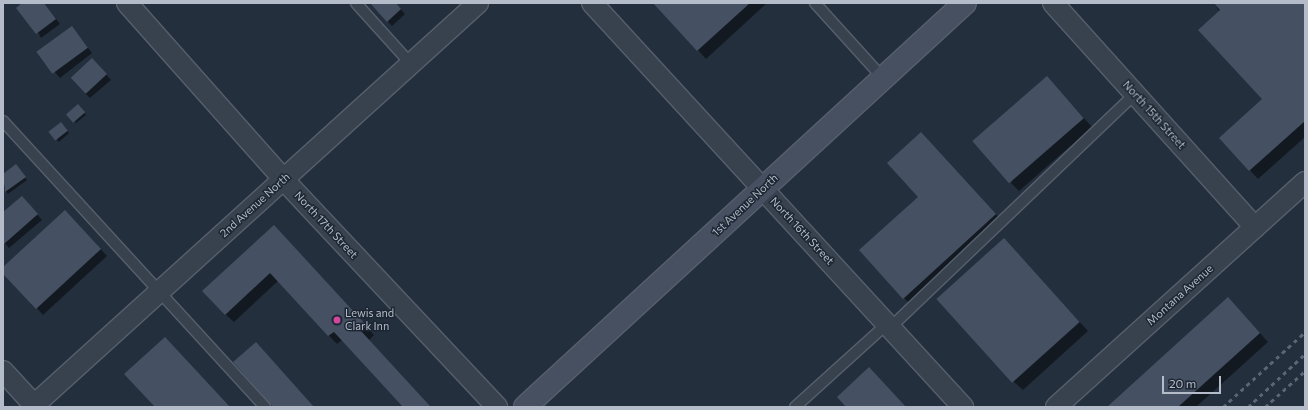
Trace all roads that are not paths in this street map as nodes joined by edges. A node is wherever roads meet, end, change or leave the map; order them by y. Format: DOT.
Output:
graph roads {
  1 [pos="127,3"];
  2 [pos="356,3"];
  3 [pos="478,3"];
  4 [pos="592,3"];
  5 [pos="815,3"];
  6 [pos="965,3"];
  7 [pos="1053,3"];
  8 [pos="411,64"];
  9 [pos="883,78"];
  10 [pos="1135,94"];
  11 [pos="3,121"];
  12 [pos="283,179"];
  13 [pos="1305,182"];
  14 [pos="762,190"];
  15 [pos="1255,227"];
  16 [pos="160,291"];
  17 [pos="889,326"];
  18 [pos="3,371"];
  19 [pos="34,406"];
  20 [pos="265,407"];
  21 [pos="497,407"];
  22 [pos="526,407"];
  23 [pos="795,407"];
  24 [pos="963,407"];
  25 [pos="1056,407"];
  1 -- 12 [label="street, North 17th Street"];
  2 -- 8 [label="lane"];
  3 -- 8 [label="street, 2nd Avenue North"];
  4 -- 14 [label="street, North 16th Street"];
  5 -- 9 [label="lane"];
  6 -- 9 [label="main road, 1st Avenue North"];
  7 -- 10 [label="street, North 15th Street"];
  8 -- 12 [label="street, 2nd Avenue North"];
  9 -- 14 [label="main road, 1st Avenue North"];
  10 -- 15 [label="street, North 15th Street"];
  10 -- 17 [label="lane"];
  11 -- 16 [label="lane"];
  12 -- 16 [label="street, 2nd Avenue North"];
  12 -- 21 [label="street, North 17th Street"];
  13 -- 15 [label="street, Montana Avenue"];
  14 -- 17 [label="street, North 16th Street"];
  14 -- 22 [label="main road, 1st Avenue North"];
  15 -- 25 [label="street, Montana Avenue"];
  16 -- 19 [label="street, 2nd Avenue North"];
  16 -- 20 [label="lane"];
  17 -- 23 [label="lane"];
  17 -- 24 [label="street, North 16th Street"];
  18 -- 19 [label="street"];
}
